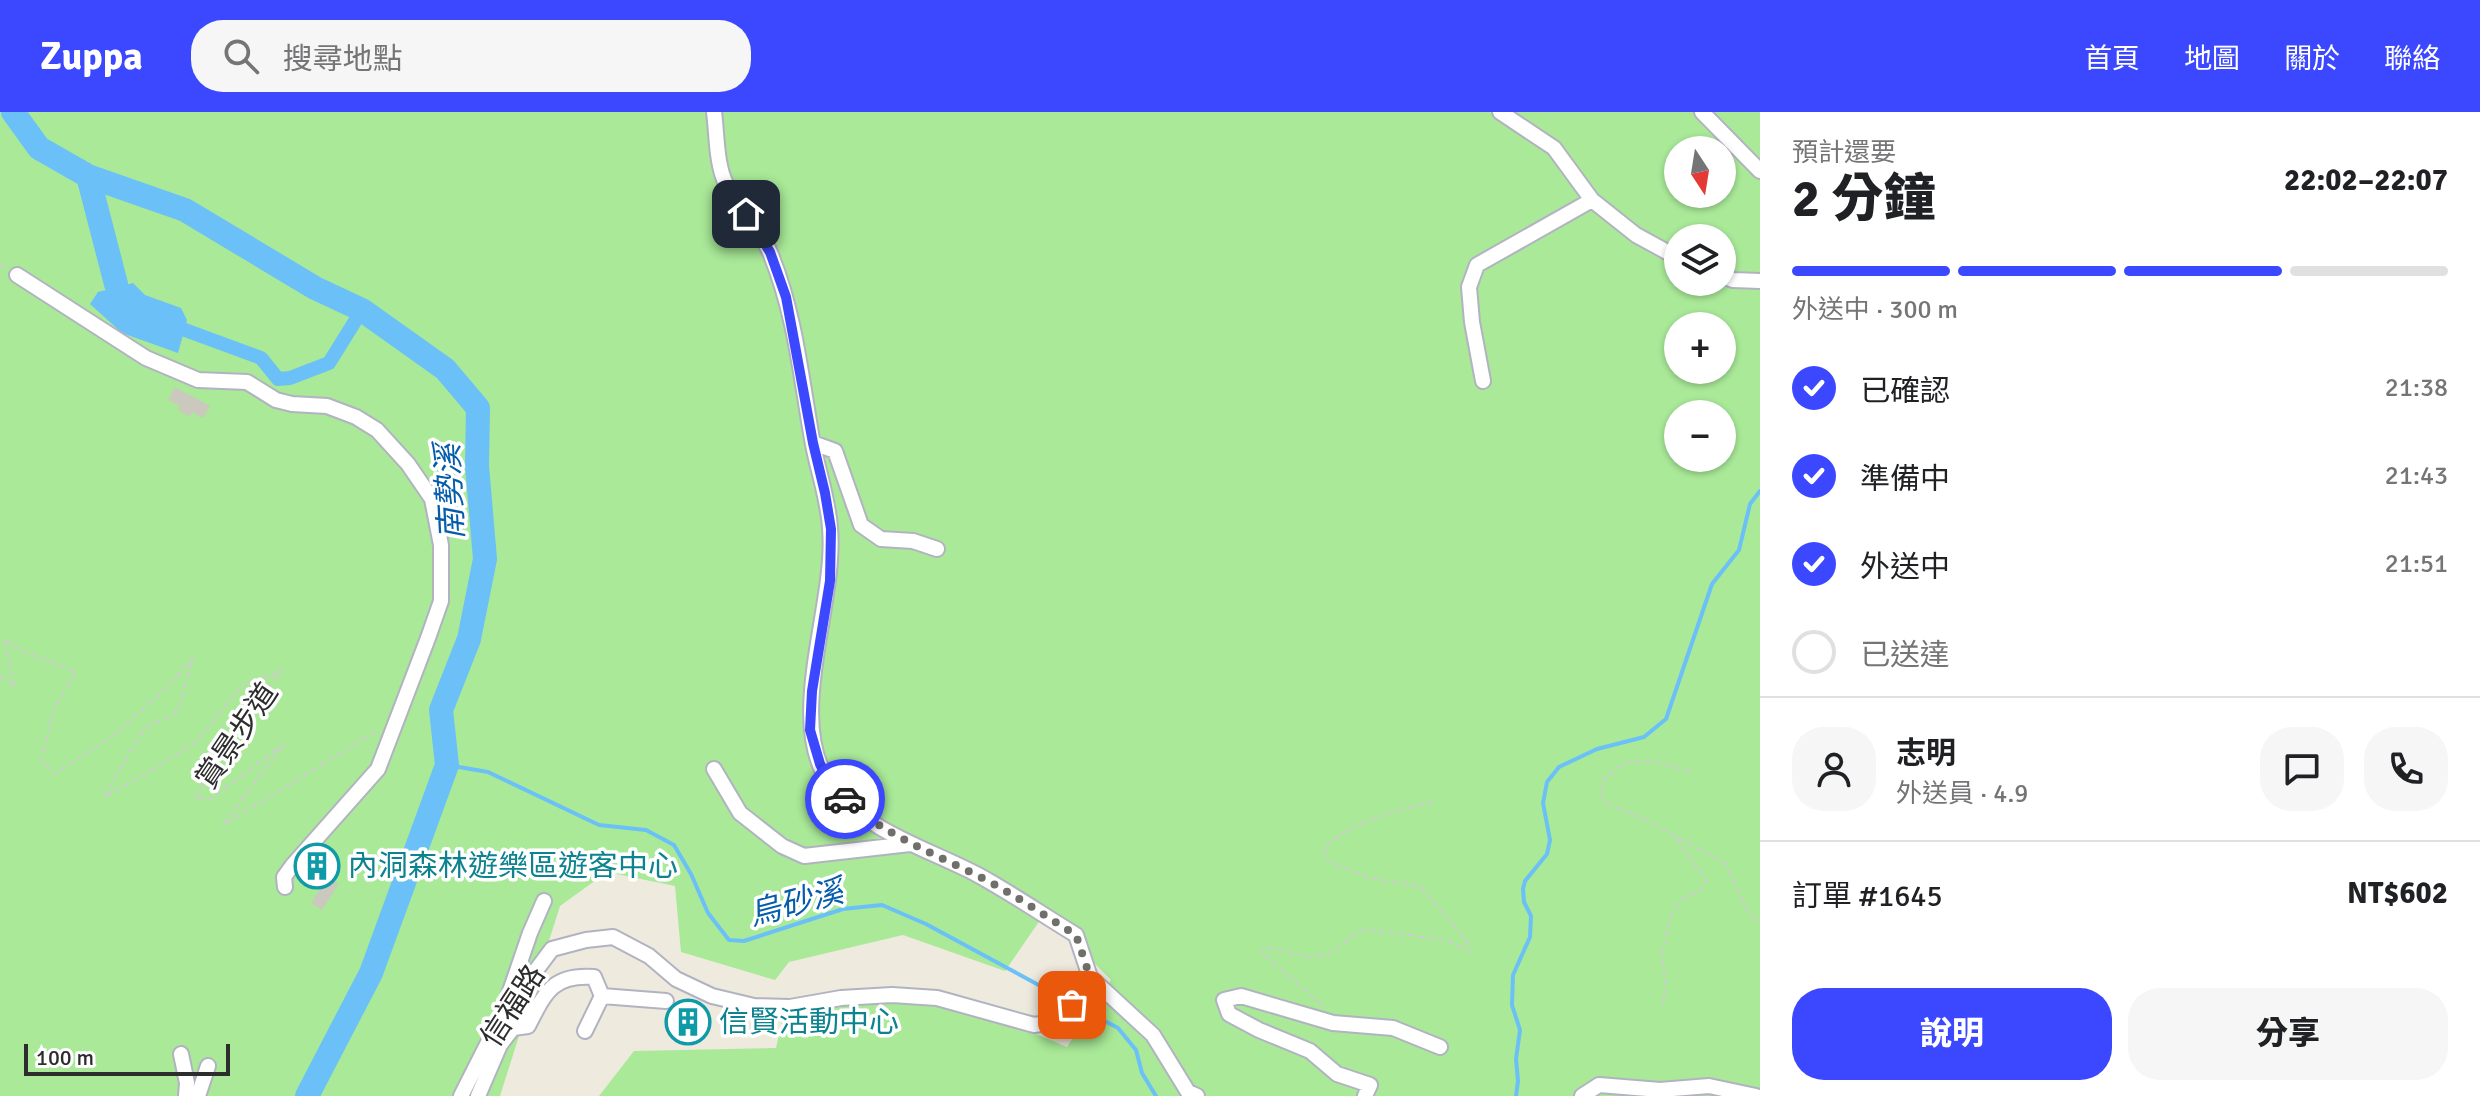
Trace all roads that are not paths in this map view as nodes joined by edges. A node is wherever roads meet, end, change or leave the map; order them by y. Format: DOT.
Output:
graph roads {
  1 [pos="714,112"];
  2 [pos="1500,112"];
  3 [pos="1702,112"];
  4 [pos="1760,171"];
  5 [pos="1592,200"];
  6 [pos="1664,250"];
  7 [pos="17,275"];
  8 [pos="1736,280"];
  9 [pos="1760,281"];
  10 [pos="1483,381"];
  11 [pos="813,443"];
  12 [pos="937,549"];
  13 [pos="714,769"];
  14 [pos="910,844"];
  15 [pos="285,887"];
  16 [pos="544,901"];
  17 [pos="1090,977"];
  18 [pos="527,983"];
  19 [pos="602,996"];
  20 [pos="666,1001"];
  21 [pos="501,1017"];
  22 [pos="513,1028"];
  23 [pos="585,1031"];
  24 [pos="1440,1047"];
  25 [pos="181,1054"];
  26 [pos="208,1066"];
  27 [pos="186,1096"];
  28 [pos="198,1096"];
  29 [pos="461,1096"];
  30 [pos="478,1096"];
  31 [pos="1197,1096"];
  32 [pos="1365,1096"];
  33 [pos="1582,1096"];
  34 [pos="1756,1096"];
  1 -- 11 [label="street"];
  2 -- 5 [label="street"];
  3 -- 4 [label="street"];
  5 -- 6 [label="street"];
  5 -- 10 [label="street"];
  7 -- 15 [label="street"];
  8 -- 9 [label="street"];
  11 -- 12 [label="street"];
  11 -- 14 [label="street"];
  13 -- 14 [label="street"];
  14 -- 17 [label="street"];
  16 -- 21 [label="street"];
  17 -- 18 [label="street, 信福路"];
  17 -- 31 [label="street"];
  18 -- 21 [label="street, 信福路"];
  18 -- 22 [label="street"];
  19 -- 20 [label="street"];
  19 -- 22 [label="street"];
  19 -- 23 [label="street"];
  21 -- 29 [label="street, 信福路"];
  22 -- 30 [label="street"];
  24 -- 32 [label="street"];
  25 -- 27 [label="street"];
  26 -- 28 [label="street"];
  33 -- 34 [label="street"];
}
